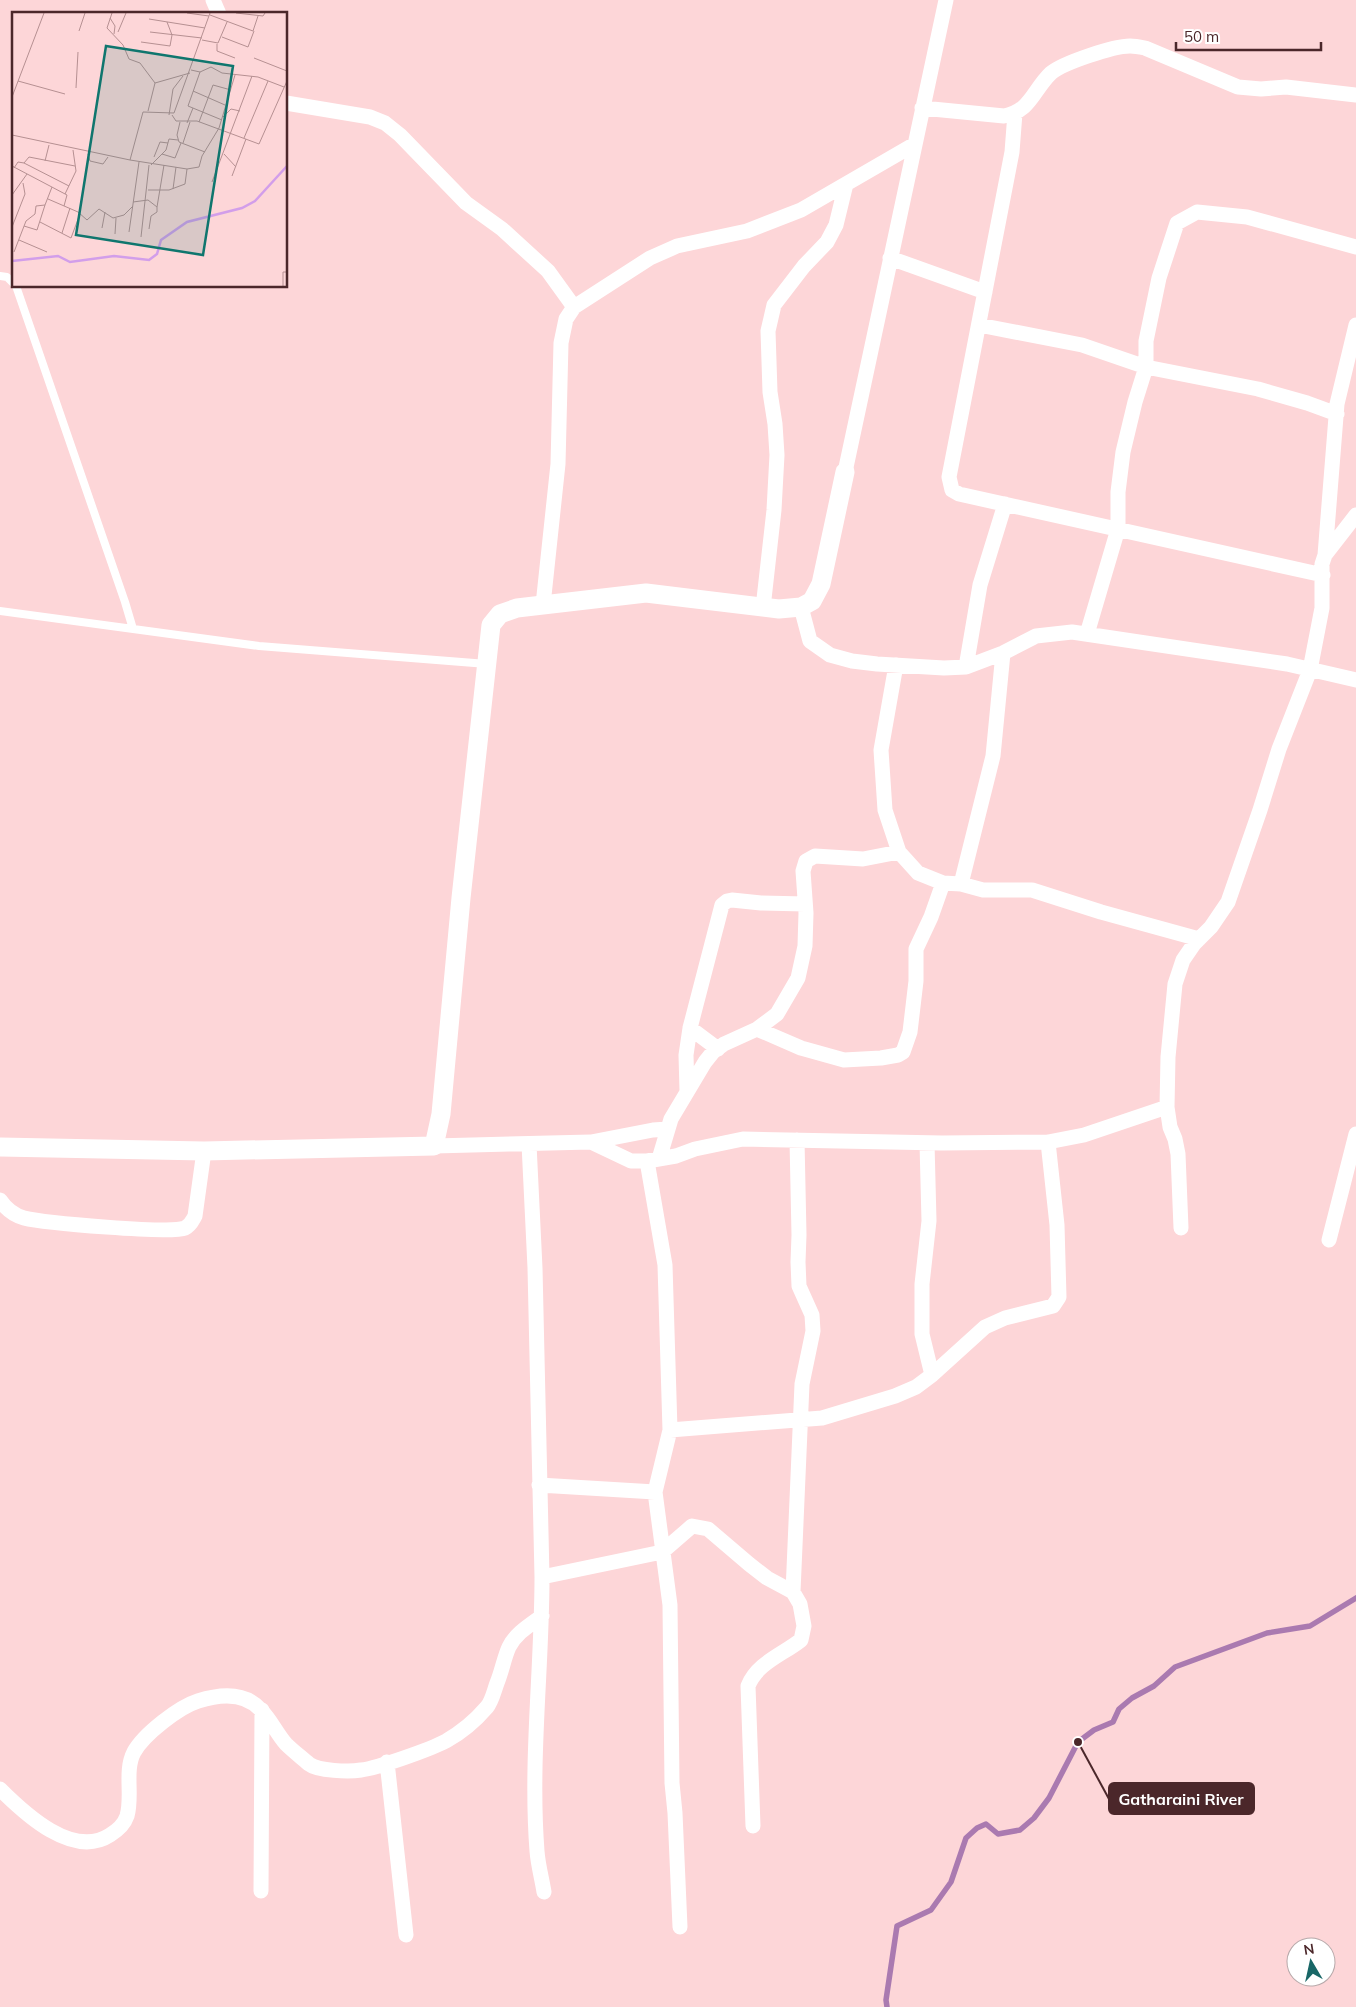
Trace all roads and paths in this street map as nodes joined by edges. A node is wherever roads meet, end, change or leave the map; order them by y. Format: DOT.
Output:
graph roads {
  1 [pos="213,0"];
  2 [pos="946,0"];
  3 [pos="218,12"];
  4 [pos="1356,95"];
  5 [pos="288,103"];
  6 [pos="922,108"];
  7 [pos="1015,114"];
  8 [pos="914,144"];
  9 [pos="846,184"];
  10 [pos="1356,247"];
  11 [pos="890,258"];
  12 [pos="0,276"];
  13 [pos="12,282"];
  14 [pos="16,288"];
  15 [pos="985,292"];
  16 [pos="574,307"];
  17 [pos="1356,324"];
  18 [pos="979,325"];
  19 [pos="1146,367"];
  20 [pos="1337,414"];
  21 [pos="844,472"];
  22 [pos="1005,504"];
  23 [pos="1356,515"];
  24 [pos="1118,529"];
  25 [pos="1325,554"];
  26 [pos="1323,575"];
  27 [pos="543,605"];
  28 [pos="801,607"];
  29 [pos="763,608"];
  30 [pos="0,611"];
  31 [pos="133,629"];
  32 [pos="1087,634"];
  33 [pos="1003,653"];
  34 [pos="487,664"];
  35 [pos="896,665"];
  36 [pos="966,667"];
  37 [pos="1310,670"];
  38 [pos="1356,680"];
  39 [pos="899,852"];
  40 [pos="943,883"];
  41 [pos="961,884"];
  42 [pos="805,904"];
  43 [pos="1199,939"];
  44 [pos="690,1028"];
  45 [pos="757,1029"];
  46 [pos="718,1048"];
  47 [pos="687,1091"];
  48 [pos="1167,1107"];
  49 [pos="668,1129"];
  50 [pos="1356,1134"];
  51 [pos="797,1140"];
  52 [pos="592,1142"];
  53 [pos="1048,1142"];
  54 [pos="927,1143"];
  55 [pos="529,1144"];
  56 [pos="434,1146"];
  57 [pos="0,1147"];
  58 [pos="204,1151"];
  59 [pos="653,1160"];
  60 [pos="0,1200"];
  61 [pos="1181,1228"];
  62 [pos="1329,1240"];
  63 [pos="932,1375"];
  64 [pos="801,1420"];
  65 [pos="670,1430"];
  66 [pos="539,1485"];
  67 [pos="655,1492"];
  68 [pos="662,1552"];
  69 [pos="542,1577"];
  70 [pos="793,1592"];
  71 [pos="542,1616"];
  72 [pos="262,1710"];
  73 [pos="387,1762"];
  74 [pos="1,1795"];
  75 [pos="753,1826"];
  76 [pos="261,1891"];
  77 [pos="544,1892"];
  78 [pos="680,1927"];
  79 [pos="406,1935"];
  1 -- 3 [label="street"];
  2 -- 6 [label="street"];
  4 -- 7 [label="street"];
  5 -- 16 [label="street"];
  6 -- 7 [label="street"];
  6 -- 8 [label="street"];
  7 -- 15 [label="street"];
  8 -- 9 [label="street"];
  8 -- 11 [label="street"];
  9 -- 16 [label="street"];
  9 -- 29 [label="street"];
  10 -- 19 [label="street"];
  11 -- 15 [label="street"];
  11 -- 21 [label="street"];
  12 -- 13 [label="lane"];
  14 -- 31 [label="lane"];
  15 -- 18 [label="street"];
  16 -- 27 [label="street"];
  17 -- 20 [label="street"];
  18 -- 19 [label="street"];
  18 -- 22 [label="street"];
  19 -- 20 [label="street"];
  19 -- 24 [label="street"];
  20 -- 25 [label="street"];
  21 -- 28 [label="street"];
  22 -- 24 [label="street"];
  22 -- 36 [label="street"];
  23 -- 25 [label="street"];
  24 -- 26 [label="street"];
  24 -- 32 [label="street"];
  25 -- 26 [label="street"];
  26 -- 37 [label="street"];
  27 -- 29 [label="street"];
  27 -- 34 [label="street"];
  28 -- 29 [label="street"];
  28 -- 35 [label="street"];
  30 -- 31 [label="lane"];
  31 -- 34 [label="lane"];
  32 -- 33 [label="street"];
  32 -- 37 [label="street"];
  33 -- 36 [label="street"];
  33 -- 41 [label="street"];
  34 -- 56 [label="street"];
  35 -- 36 [label="street"];
  35 -- 39 [label="street"];
  37 -- 38 [label="street"];
  37 -- 43 [label="street"];
  39 -- 40 [label="street"];
  39 -- 42 [label="street"];
  40 -- 41 [label="street"];
  40 -- 45 [label="street"];
  41 -- 43 [label="street"];
  42 -- 44 [label="street"];
  42 -- 45 [label="street"];
  43 -- 48 [label="street"];
  44 -- 46 [label="street"];
  44 -- 47 [label="street"];
  45 -- 46 [label="street"];
  46 -- 47 [label="street"];
  47 -- 49 [label="street"];
  48 -- 53 [label="street"];
  48 -- 61 [label="street"];
  49 -- 52 [label="street"];
  49 -- 59 [label="street"];
  50 -- 62 [label="street"];
  51 -- 54 [label="street"];
  51 -- 59 [label="street"];
  51 -- 64 [label="street"];
  52 -- 55 [label="street"];
  52 -- 59 [label="street"];
  53 -- 54 [label="street"];
  53 -- 63 [label="street"];
  54 -- 63 [label="street"];
  55 -- 56 [label="street"];
  55 -- 66 [label="street"];
  56 -- 58 [label="street"];
  57 -- 58 [label="street"];
  58 -- 60 [label="street"];
  59 -- 65 [label="street"];
  63 -- 64 [label="street"];
  64 -- 65 [label="street"];
  64 -- 70 [label="street"];
  65 -- 67 [label="street"];
  66 -- 67 [label="street"];
  66 -- 69 [label="street"];
  67 -- 68 [label="street"];
  68 -- 69 [label="street"];
  68 -- 70 [label="street"];
  68 -- 78 [label="street"];
  69 -- 71 [label="street"];
  70 -- 75 [label="street"];
  71 -- 73 [label="street"];
  71 -- 77 [label="street"];
  72 -- 73 [label="street"];
  72 -- 74 [label="street"];
  72 -- 76 [label="street"];
  73 -- 79 [label="street"];
}
